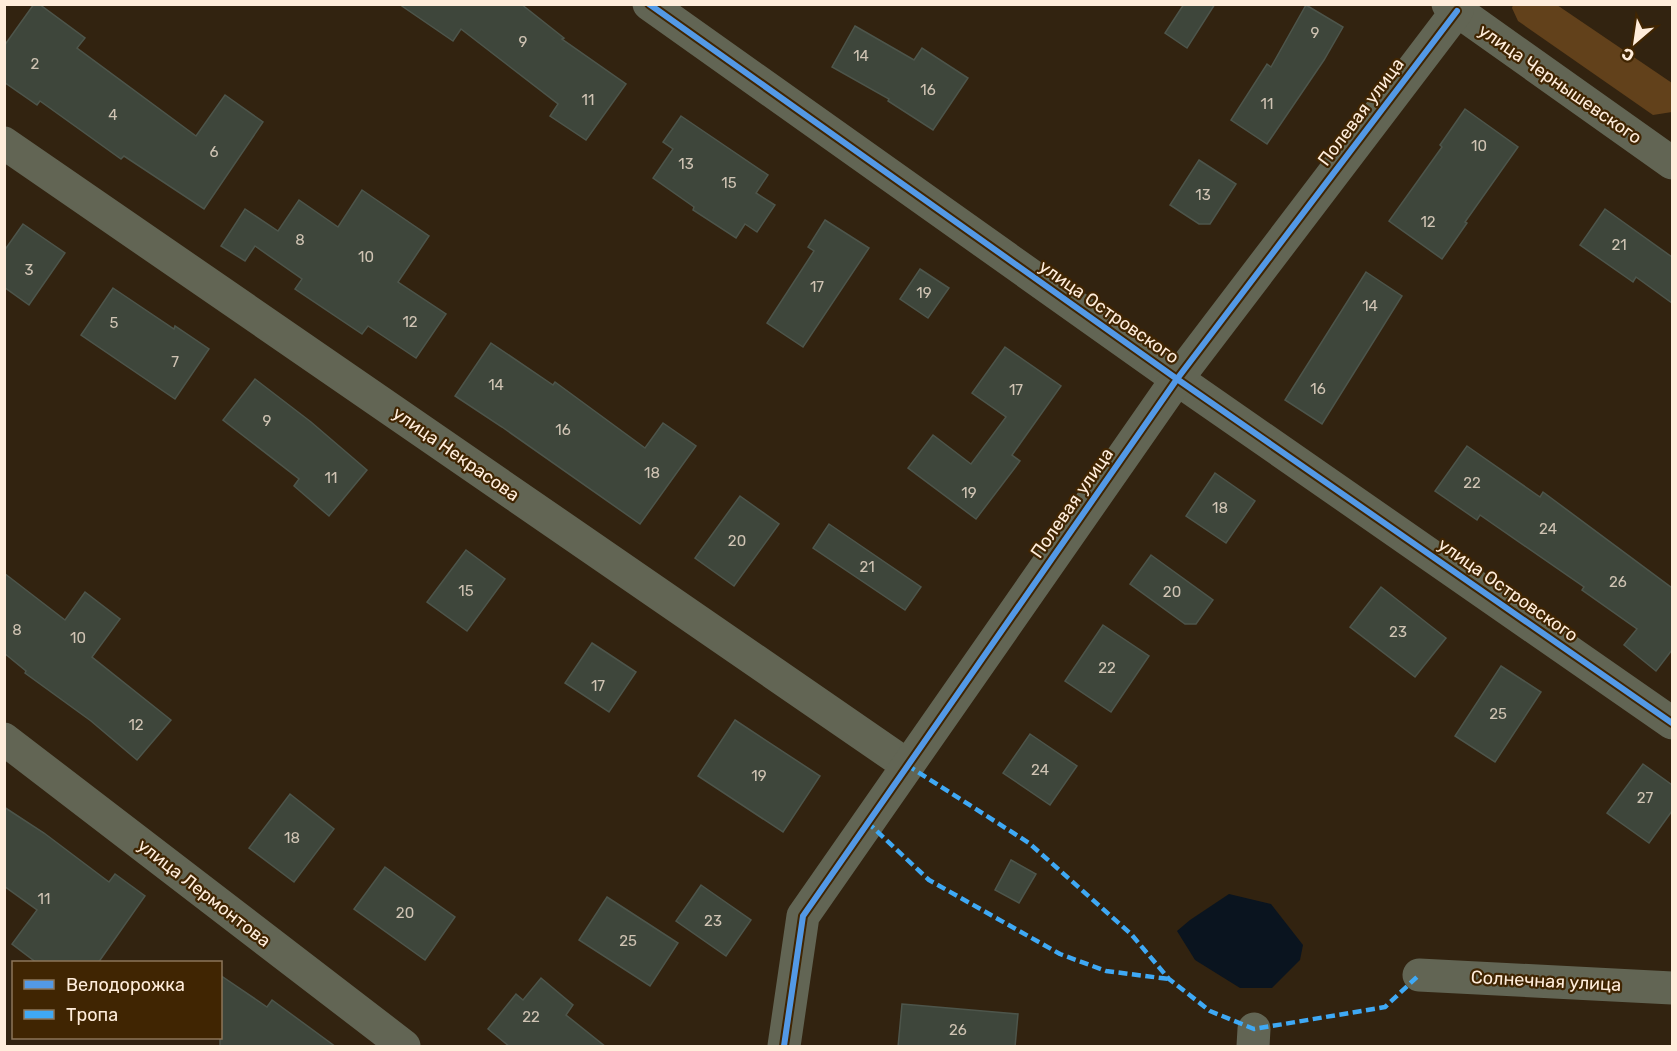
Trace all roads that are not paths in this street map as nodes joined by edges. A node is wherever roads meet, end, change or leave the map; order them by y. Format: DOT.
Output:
graph roads {
  1 [pos="649,4"];
  2 [pos="1453,8"];
  3 [pos="4,143"];
  4 [pos="1672,162"];
  5 [pos="1177,379"];
  6 [pos="1672,723"];
  7 [pos="4,739"];
  8 [pos="907,765"];
  9 [pos="1419,975"];
  10 [pos="1672,988"];
  11 [pos="404,1047"];
  12 [pos="784,1047"];
  1 -- 5 [label="street, улица Островского"];
  2 -- 4 [label="street, улица Чернышевского"];
  2 -- 5 [label="street, Полевая улица"];
  3 -- 8 [label="street, улица Некрасова"];
  5 -- 6 [label="street, улица Островского"];
  5 -- 8 [label="street, Полевая улица"];
  7 -- 11 [label="street, улица Лермонтова"];
  8 -- 12 [label="street, Полевая улица"];
  9 -- 10 [label="street, Солнечная улица"];
}
